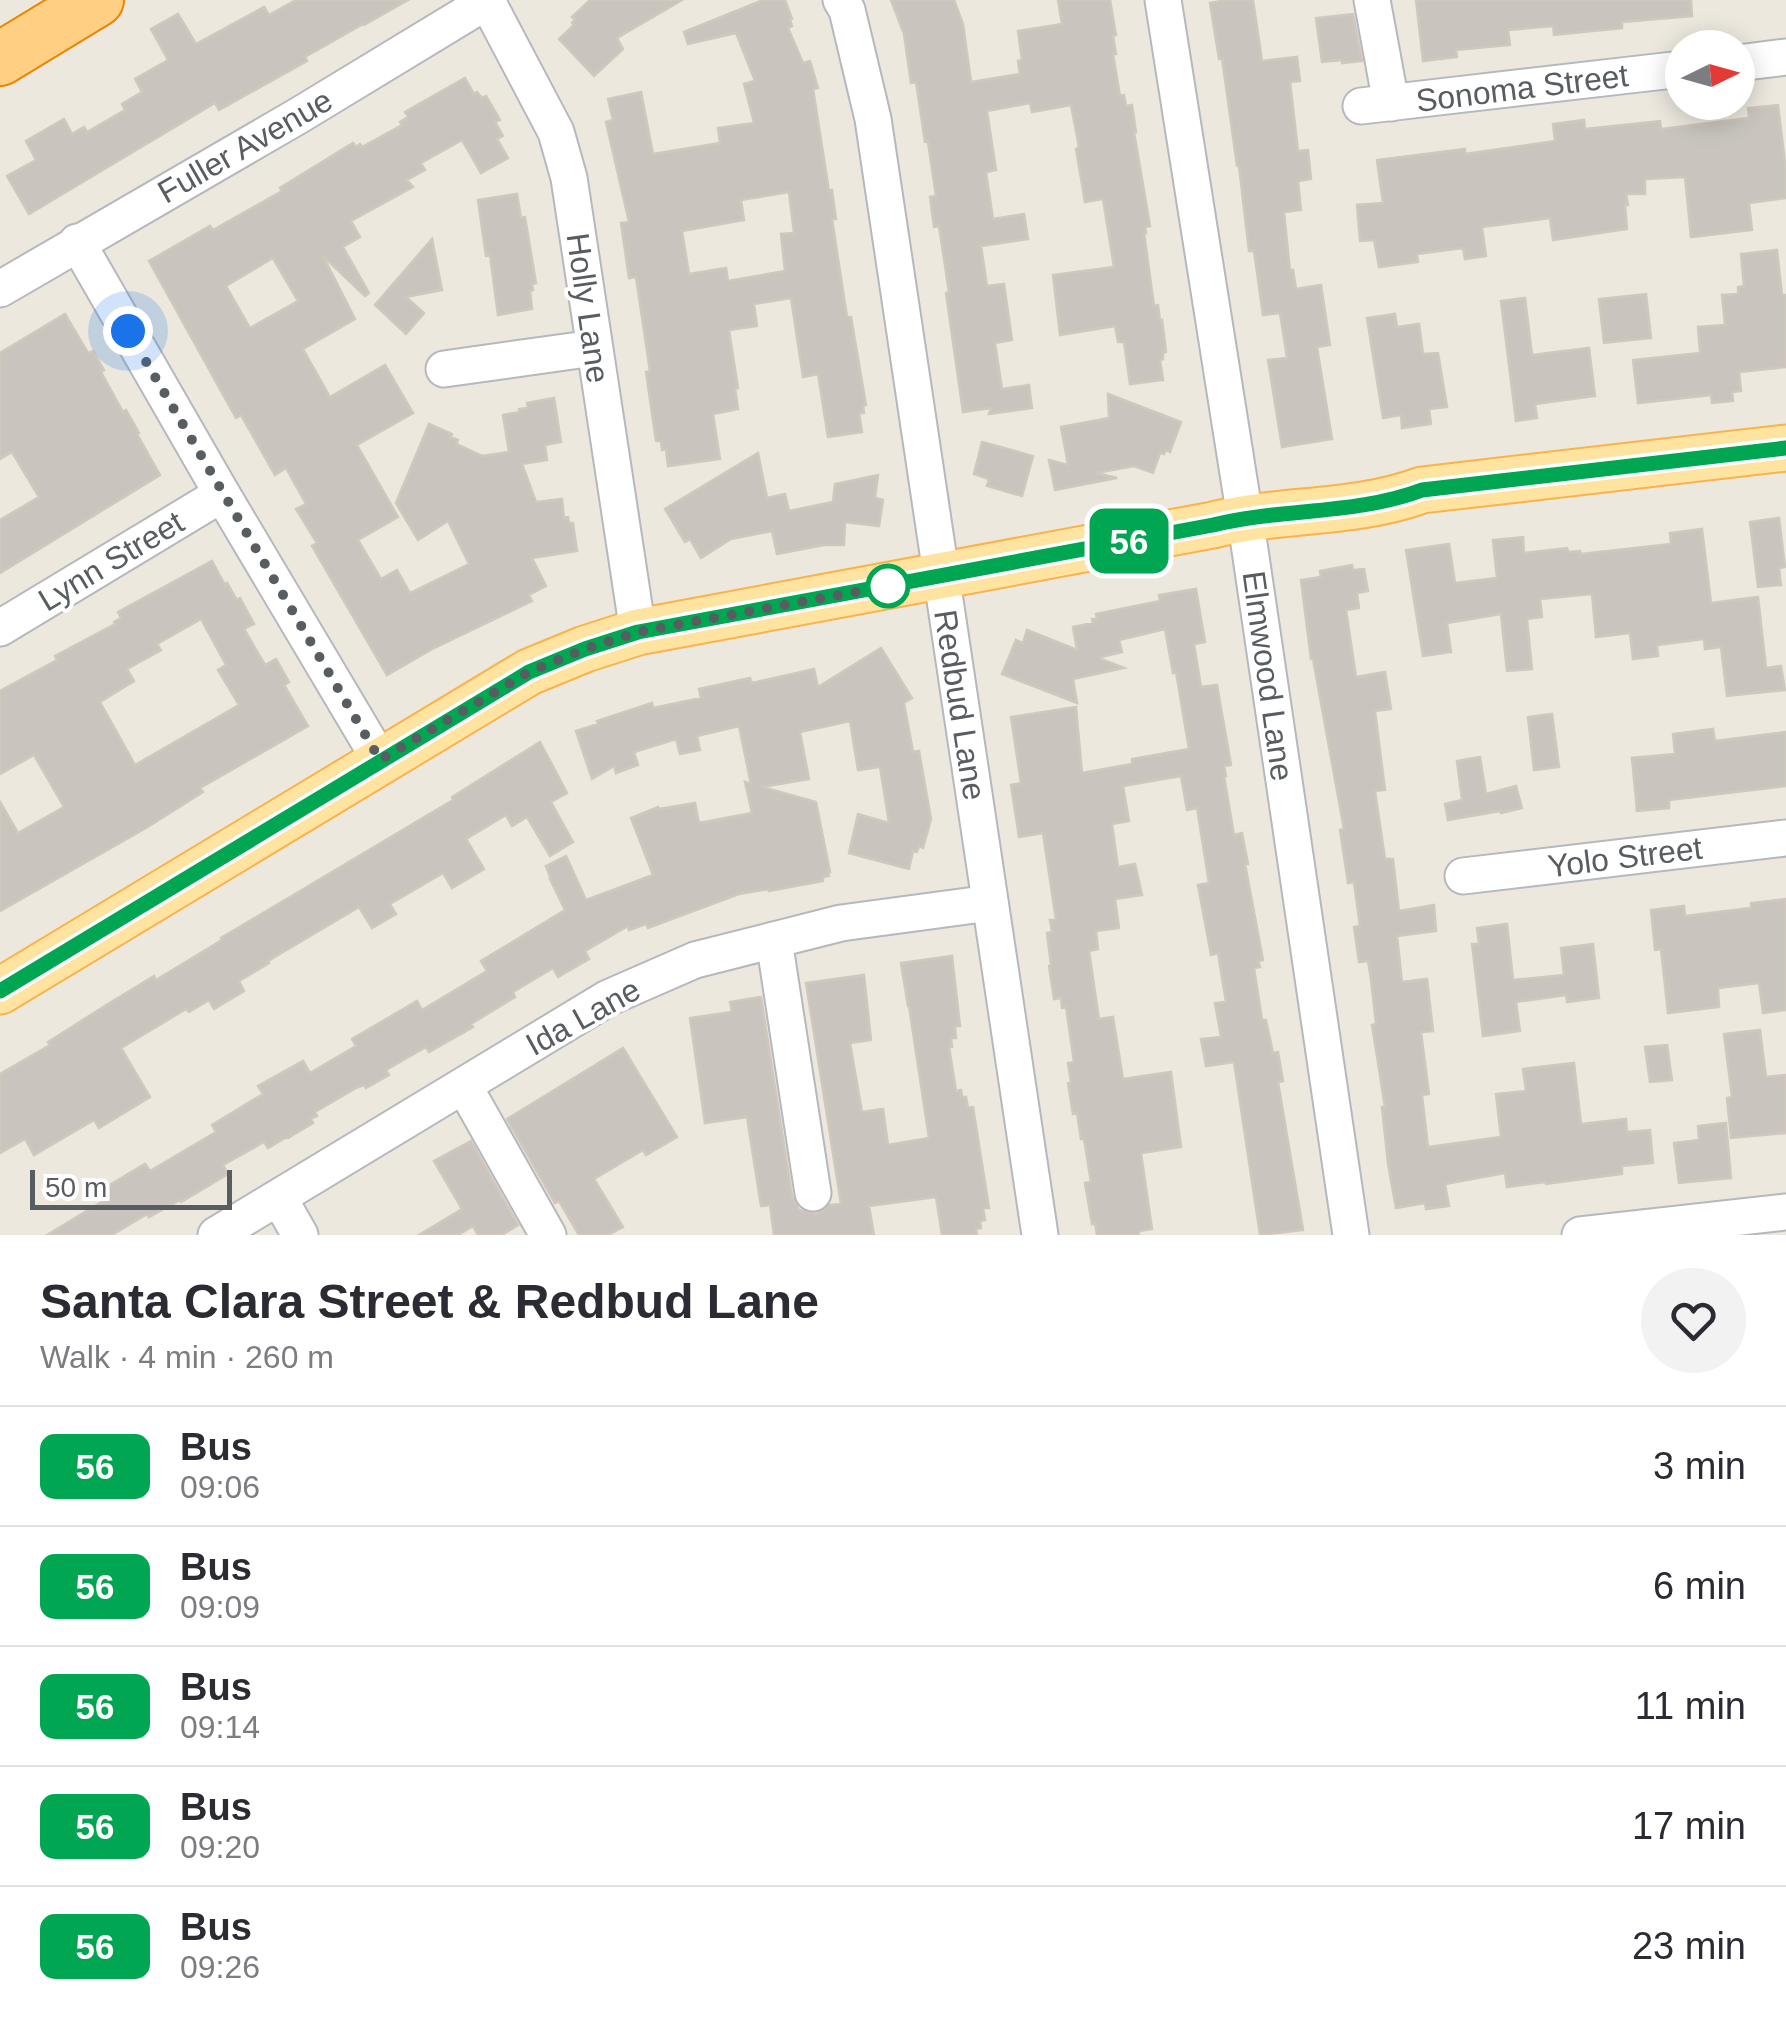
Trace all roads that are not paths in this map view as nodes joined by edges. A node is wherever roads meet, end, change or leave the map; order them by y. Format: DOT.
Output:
graph roads {
  1 [pos="97,0"];
  2 [pos="841,0"];
  3 [pos="1163,0"];
  4 [pos="1372,0"];
  5 [pos="488,1"];
  6 [pos="1786,57"];
  7 [pos="0,59"];
  8 [pos="1755,61"];
  9 [pos="1665,71"];
  10 [pos="77,242"];
  11 [pos="0,288"];
  12 [pos="594,348"];
  13 [pos="444,369"];
  14 [pos="1786,448"];
  15 [pos="222,494"];
  16 [pos="1244,517"];
  17 [pos="941,576"];
  18 [pos="0,628"];
  19 [pos="638,632"];
  20 [pos="380,760"];
  21 [pos="1786,838"];
  22 [pos="1463,876"];
  23 [pos="990,903"];
  24 [pos="774,940"];
  25 [pos="0,991"];
  26 [pos="464,1086"];
  27 [pos="813,1193"];
  28 [pos="279,1198"];
  29 [pos="1786,1212"];
  30 [pos="216,1235"];
  31 [pos="300,1235"];
  32 [pos="548,1235"];
  33 [pos="1040,1235"];
  34 [pos="1351,1235"];
  35 [pos="1580,1235"];
  1 -- 7 [label="highway"];
  2 -- 17 [label="street, Redbud Lane"];
  3 -- 16 [label="street, Elmwood Lane"];
  4 -- 9 [label="street, Sonoma Street"];
  5 -- 10 [label="street, Fuller Avenue"];
  5 -- 12 [label="street, Holly Lane"];
  6 -- 8 [label="street"];
  10 -- 11 [label="street, Fuller Avenue"];
  10 -- 15 [label="street"];
  12 -- 13 [label="street"];
  12 -- 19 [label="street, Holly Lane"];
  14 -- 16 [label="main road"];
  15 -- 18 [label="street, Lynn Street"];
  15 -- 20 [label="street"];
  16 -- 17 [label="main road"];
  16 -- 34 [label="street, Elmwood Lane"];
  17 -- 19 [label="main road"];
  17 -- 23 [label="street, Redbud Lane"];
  19 -- 20 [label="main road"];
  20 -- 25 [label="main road"];
  21 -- 22 [label="street, Yolo Street"];
  23 -- 24 [label="street, Ida Lane"];
  23 -- 33 [label="street, Redbud Lane"];
  24 -- 26 [label="street, Ida Lane"];
  24 -- 27 [label="street"];
  26 -- 28 [label="street, Ida Lane"];
  26 -- 32 [label="street"];
  28 -- 30 [label="street, Ida Lane"];
  28 -- 31 [label="street"];
  29 -- 35 [label="street"];
}
